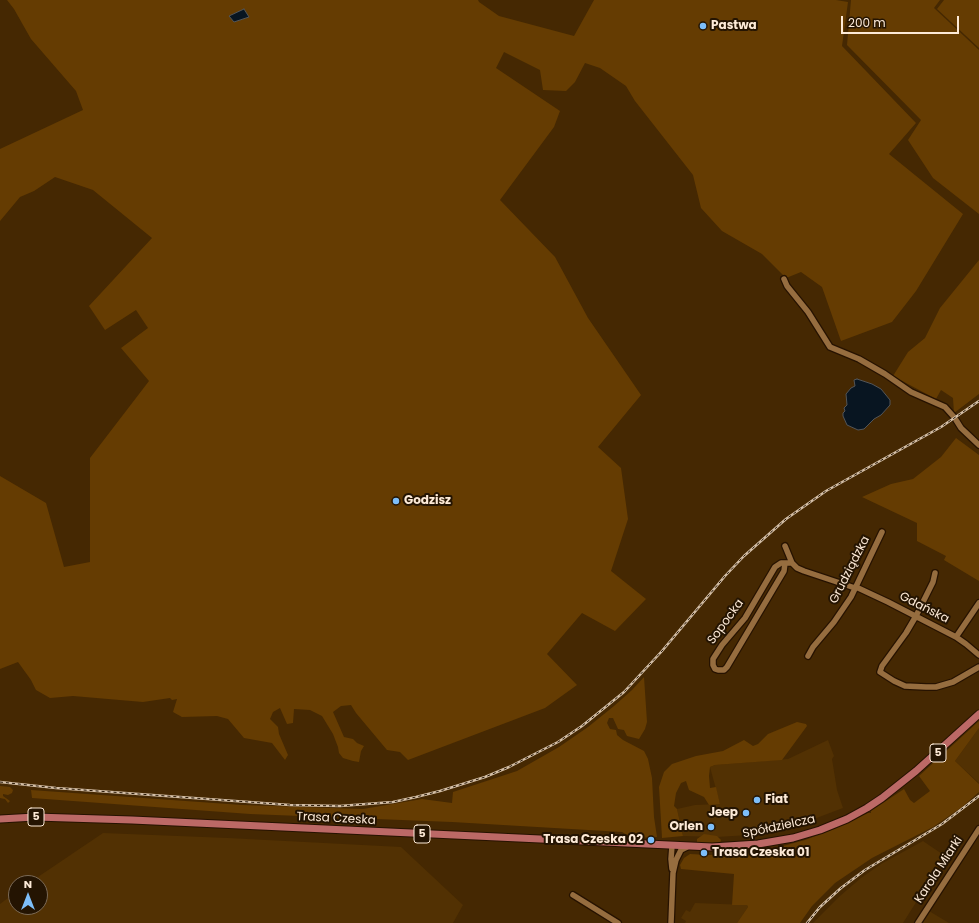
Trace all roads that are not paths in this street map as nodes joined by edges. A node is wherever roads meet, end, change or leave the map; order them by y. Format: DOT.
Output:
graph roads {
  1 [pos="784,279"];
  2 [pos="979,445"];
  3 [pos="882,532"];
  4 [pos="785,546"];
  5 [pos="788,563"];
  6 [pos="935,573"];
  7 [pos="855,587"];
  8 [pos="979,603"];
  9 [pos="916,616"];
  10 [pos="956,637"];
  11 [pos="979,655"];
  12 [pos="808,656"];
  13 [pos="979,667"];
  14 [pos="979,714"];
  15 [pos="0,819"];
  16 [pos="979,829"];
  17 [pos="672,846"];
  18 [pos="688,846"];
  19 [pos="676,860"];
  20 [pos="673,873"];
  21 [pos="573,895"];
  22 [pos="618,923"];
  23 [pos="671,923"];
  24 [pos="918,923"];
  1 -- 2 [label="street"];
  3 -- 7 [label="street, Grudziądzka"];
  4 -- 5 [label="street"];
  5 -- 5 [label="street, Sopocka"];
  5 -- 7 [label="street, Gdańska"];
  6 -- 9 [label="street"];
  7 -- 9 [label="street, Gdańska"];
  7 -- 12 [label="street, Grudziądzka"];
  8 -- 10 [label="street"];
  9 -- 10 [label="street, Gdańska"];
  9 -- 13 [label="street"];
  10 -- 11 [label="street, Gdańska"];
  14 -- 18 [label="main road, Spółdzielcza / 5"];
  15 -- 17 [label="main road, Trasa Czeska / 5"];
  16 -- 24 [label="street, Karola Miarki"];
  17 -- 18 [label="main road, Spółdzielcza / 5"];
  17 -- 19 [label="street"];
  17 -- 20 [label="street"];
  18 -- 19 [label="street"];
  19 -- 20 [label="street"];
  20 -- 23 [label="street"];
  21 -- 22 [label="street"];
}
